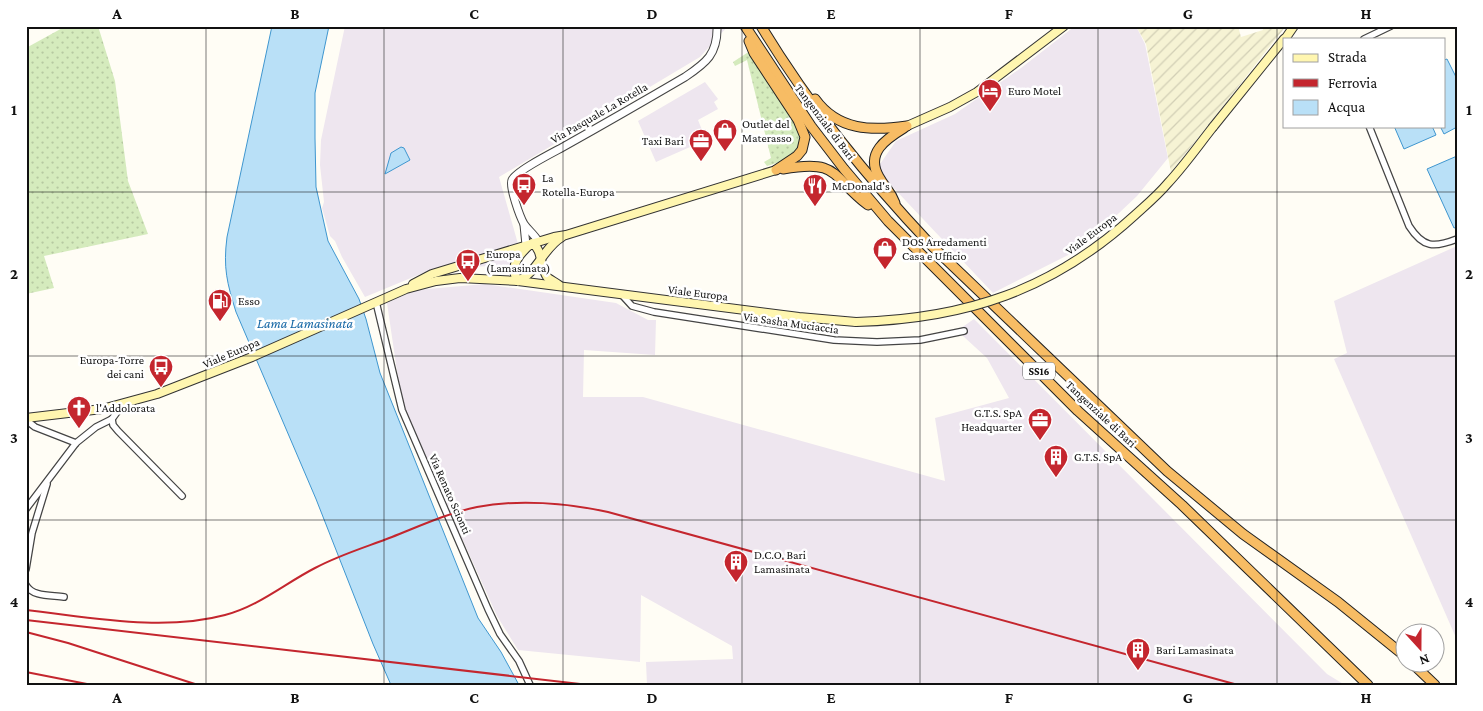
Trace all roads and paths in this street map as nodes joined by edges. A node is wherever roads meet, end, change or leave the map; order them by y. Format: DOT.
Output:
graph roads {
  1 [pos="717,26"];
  2 [pos="744,26"];
  3 [pos="761,26"];
  4 [pos="1064,26"];
  5 [pos="1294,26"];
  6 [pos="1390,26"];
  7 [pos="1285,38"];
  8 [pos="1366,38"];
  9 [pos="1283,40"];
  10 [pos="791,73"];
  11 [pos="908,126"];
  12 [pos="1370,128"];
  13 [pos="776,170"];
  14 [pos="897,208"];
  15 [pos="888,221"];
  16 [pos="524,225"];
  17 [pos="566,235"];
  18 [pos="1457,239"];
  19 [pos="532,243"];
  20 [pos="541,260"];
  21 [pos="518,281"];
  22 [pos="562,287"];
  23 [pos="406,289"];
  24 [pos="622,295"];
  25 [pos="373,303"];
  26 [pos="964,331"];
  27 [pos="123,404"];
  28 [pos="26,419"];
  29 [pos="112,420"];
  30 [pos="76,443"];
  31 [pos="48,481"];
  32 [pos="182,496"];
  33 [pos="26,509"];
  34 [pos="26,569"];
  35 [pos="26,585"];
  36 [pos="64,597"];
  37 [pos="1396,649"];
  38 [pos="1423,674"];
  39 [pos="530,685"];
  40 [pos="1368,685"];
  41 [pos="1435,685"];
  1 -- 16 [label="street, Via Pasquale La Rotella"];
  2 -- 13 [label="highway"];
  2 -- 15 [label="highway, Tangenziale di Bari / SS16"];
  3 -- 10 [label="highway, Tangenziale di Bari / SS16"];
  4 -- 11 [label="main road"];
  5 -- 7 [label="main road, Viale Europa"];
  6 -- 8 [label="street"];
  9 -- 24 [label="main road, Viale Europa, bridge"];
  10 -- 11 [label="highway"];
  10 -- 14 [label="highway, Tangenziale di Bari / SS16"];
  11 -- 14 [label="highway"];
  12 -- 18 [label="street"];
  13 -- 15 [label="highway"];
  13 -- 17 [label="main road"];
  14 -- 37 [label="highway, Tangenziale di Bari / SS16"];
  15 -- 40 [label="highway, Tangenziale di Bari / SS16"];
  16 -- 19 [label="street"];
  16 -- 19 [label="street"];
  17 -- 19 [label="main road"];
  17 -- 20 [label="main road"];
  19 -- 20 [label="main road"];
  19 -- 21 [label="main road"];
  19 -- 23 [label="main road"];
  20 -- 21 [label="main road"];
  20 -- 22 [label="main road"];
  21 -- 22 [label="main road, Viale Europa"];
  21 -- 23 [label="main road, Viale Europa"];
  22 -- 24 [label="main road, Viale Europa"];
  23 -- 25 [label="main road, Viale Europa"];
  24 -- 26 [label="street, Via Sasha Muciaccia"];
  25 -- 27 [label="main road, Viale Europa"];
  25 -- 39 [label="street, Via Renato Scionti"];
  27 -- 28 [label="main road, Viale Europa"];
  27 -- 29 [label="street"];
  28 -- 30 [label="street"];
  29 -- 30 [label="street"];
  29 -- 32 [label="street"];
  30 -- 31 [label="street"];
  31 -- 33 [label="street"];
  31 -- 34 [label="street"];
  35 -- 36 [label="street"];
  38 -- 41 [label="highway"];
}
